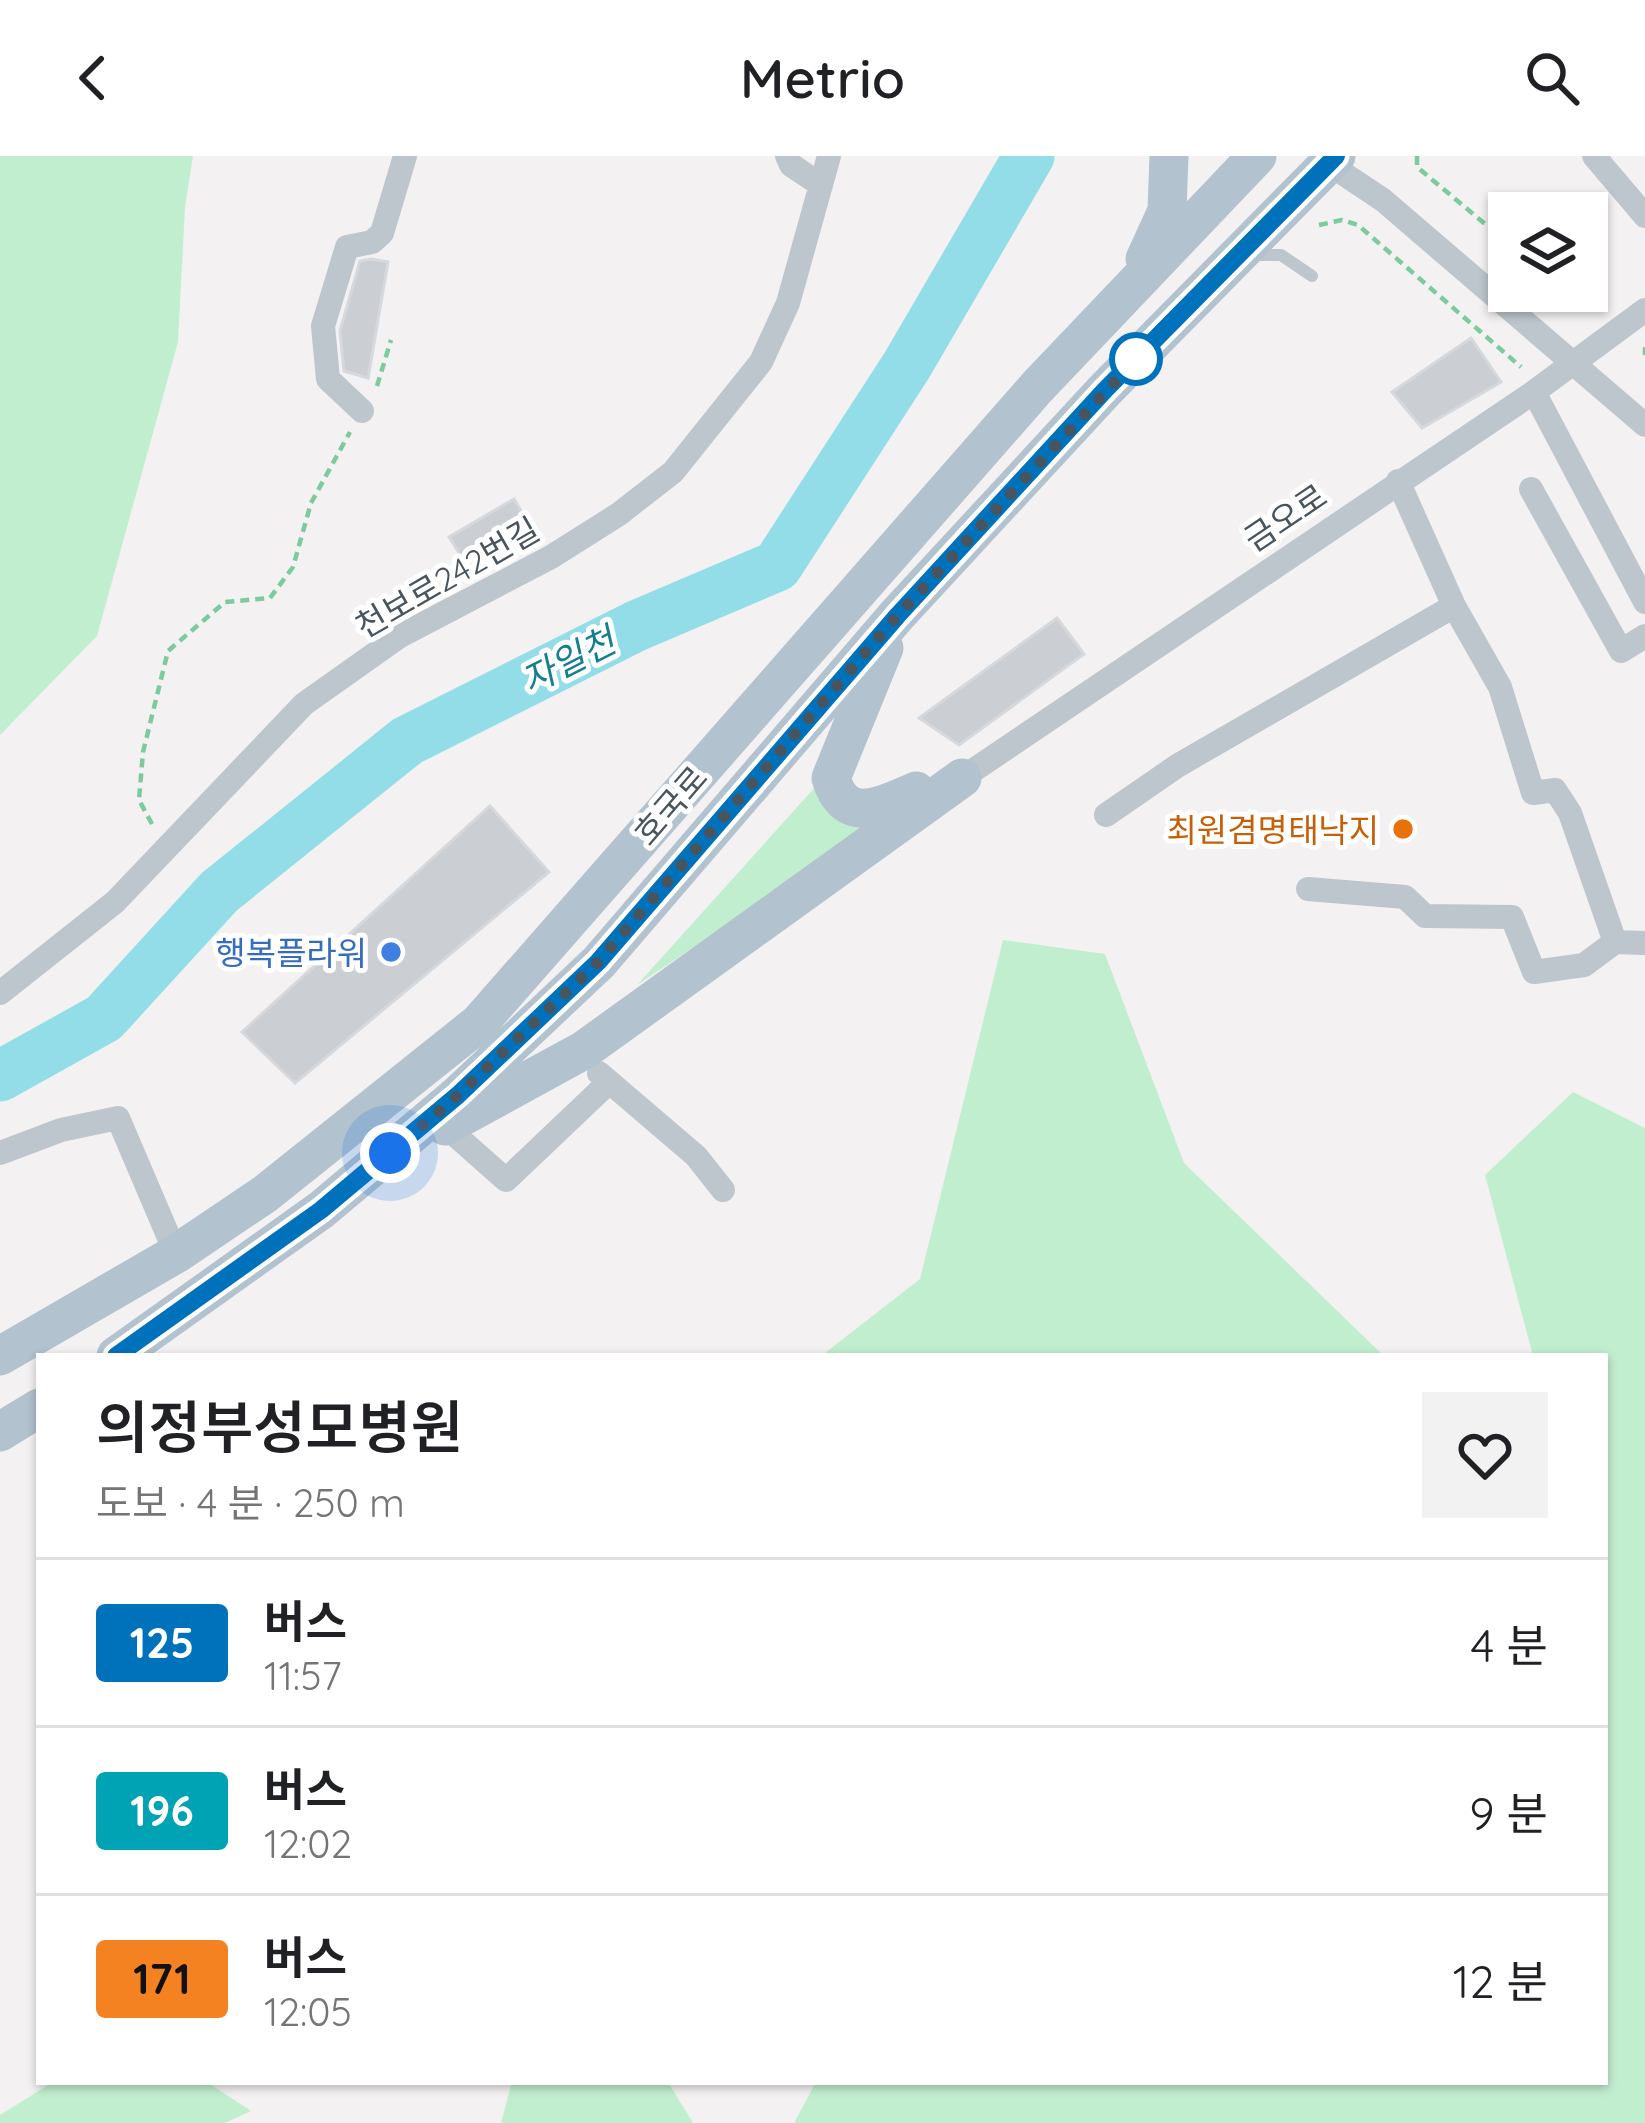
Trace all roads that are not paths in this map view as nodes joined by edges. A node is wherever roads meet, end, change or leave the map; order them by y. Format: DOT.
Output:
graph roads {
  1 [pos="405,156"];
  2 [pos="787,156"];
  3 [pos="829,156"];
  4 [pos="1168,156"];
  5 [pos="1257,156"];
  6 [pos="1594,156"];
  7 [pos="1333,160"];
  8 [pos="821,185"];
  9 [pos="1645,216"];
  10 [pos="1238,256"];
  11 [pos="1312,276"];
  12 [pos="1117,303"];
  13 [pos="1645,310"];
  14 [pos="1572,360"];
  15 [pos="1534,392"];
  16 [pos="362,411"];
  17 [pos="1645,425"];
  18 [pos="1397,481"];
  19 [pos="1531,489"];
  20 [pos="1645,602"];
  21 [pos="1454,606"];
  22 [pos="898,615"];
  23 [pos="1645,636"];
  24 [pos="962,778"];
  25 [pos="1106,815"];
  26 [pos="1308,889"];
  27 [pos="1615,943"];
  28 [pos="1645,943"];
  29 [pos="0,993"];
  30 [pos="584,1050"];
  31 [pos="607,1084"];
  32 [pos="446,1126"];
  33 [pos="0,1154"];
  34 [pos="723,1190"];
  35 [pos="321,1210"];
  36 [pos="176,1254"];
  37 [pos="120,1353"];
  38 [pos="0,1357"];
  39 [pos="36,1410"];
  40 [pos="0,1432"];
  1 -- 16 [label="street"];
  2 -- 8 [label="street"];
  3 -- 8 [label="street, 천보로242번길"];
  4 -- 12 [label="main road"];
  5 -- 12 [label="main road, 호국로"];
  6 -- 9 [label="street"];
  7 -- 10 [label="main road, 호국로"];
  7 -- 14 [label="street"];
  8 -- 29 [label="street, 천보로242번길"];
  10 -- 11 [label="lane"];
  10 -- 22 [label="main road, 호국로"];
  12 -- 36 [label="main road, 호국로"];
  13 -- 14 [label="street, 금오로"];
  14 -- 15 [label="street, 금오로"];
  14 -- 17 [label="street"];
  15 -- 18 [label="street, 금오로"];
  15 -- 20 [label="street"];
  18 -- 21 [label="street"];
  18 -- 24 [label="street, 금오로"];
  19 -- 23 [label="street"];
  21 -- 25 [label="street"];
  21 -- 27 [label="street"];
  22 -- 24 [label="main road"];
  22 -- 35 [label="main road, 호국로"];
  24 -- 30 [label="main road"];
  26 -- 27 [label="street"];
  27 -- 28 [label="street"];
  30 -- 31 [label="street"];
  30 -- 32 [label="main road"];
  31 -- 32 [label="street"];
  31 -- 34 [label="street"];
  32 -- 35 [label="main road"];
  33 -- 36 [label="street"];
  35 -- 37 [label="main road, 호국로"];
  36 -- 38 [label="main road, 호국로"];
  39 -- 40 [label="main road"];
}
